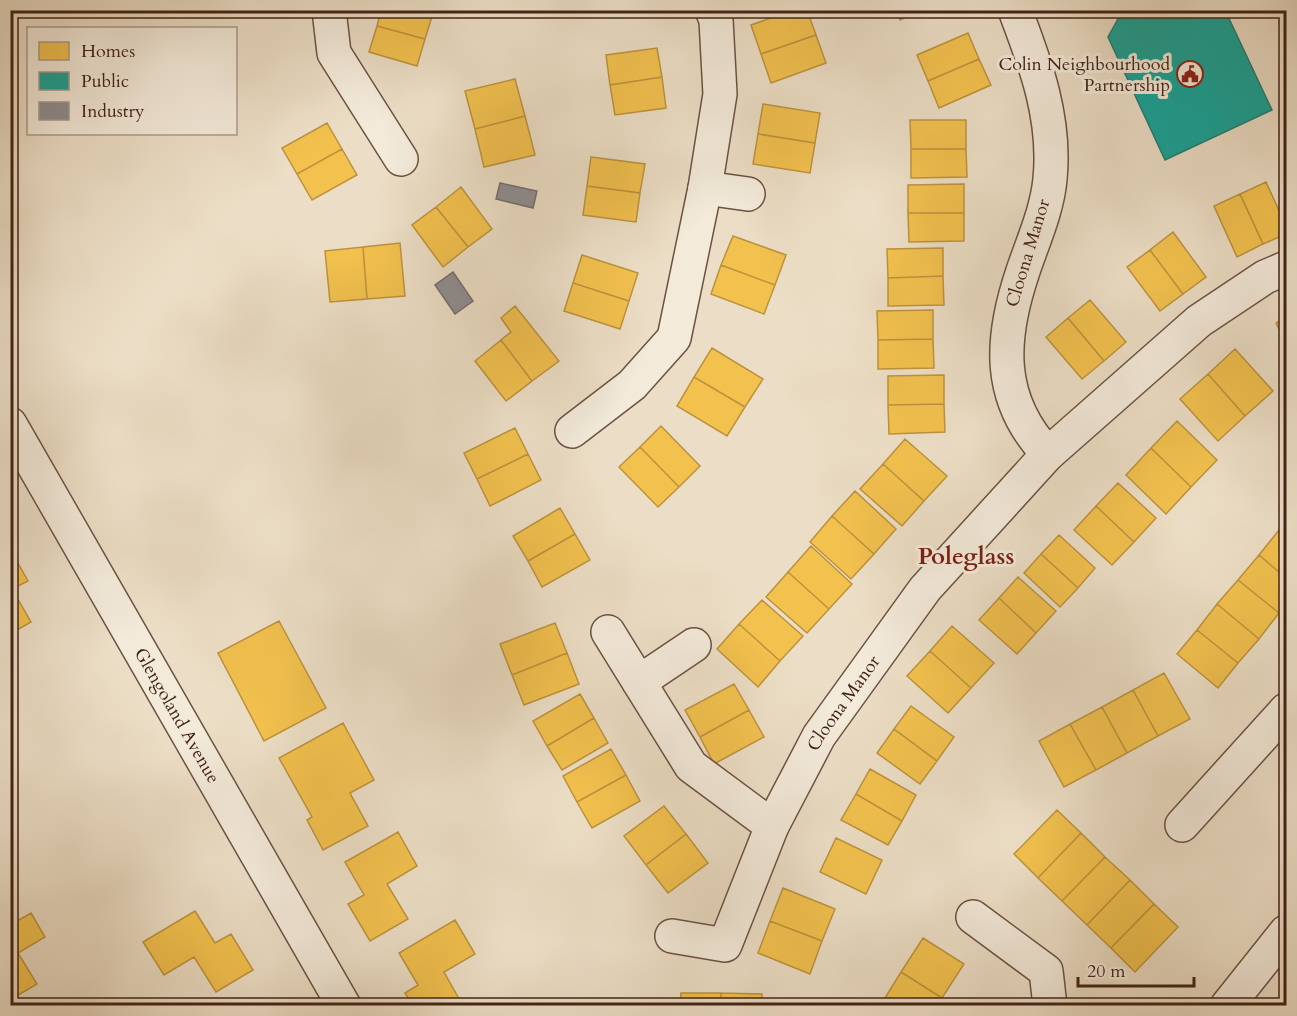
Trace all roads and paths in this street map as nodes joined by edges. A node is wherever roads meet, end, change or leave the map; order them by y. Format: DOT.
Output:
graph roads {
  1 [pos="329,10"];
  2 [pos="712,10"];
  3 [pos="1015,10"];
  4 [pos="401,159"];
  5 [pos="705,188"];
  6 [pos="748,194"];
  7 [pos="1287,268"];
  8 [pos="572,432"];
  9 [pos="15,444"];
  10 [pos="1048,454"];
  11 [pos="608,632"];
  12 [pos="694,645"];
  13 [pos="639,682"];
  14 [pos="1282,724"];
  15 [pos="1182,825"];
  16 [pos="772,826"];
  17 [pos="973,917"];
  18 [pos="1287,932"];
  19 [pos="672,936"];
  20 [pos="344,1005"];
  21 [pos="1050,1005"];
  22 [pos="1227,1005"];
  1 -- 4 [label="street"];
  2 -- 5 [label="street"];
  3 -- 10 [label="street, Cloona Manor"];
  5 -- 6 [label="street"];
  5 -- 8 [label="street"];
  7 -- 10 [label="street, Cloona Manor"];
  9 -- 20 [label="street, Glengoland Avenue"];
  10 -- 16 [label="street, Cloona Manor"];
  11 -- 13 [label="street"];
  12 -- 13 [label="street"];
  13 -- 16 [label="street"];
  14 -- 15 [label="street"];
  16 -- 19 [label="street, Cloona Manor"];
  17 -- 21 [label="street"];
  18 -- 22 [label="street"];
}
